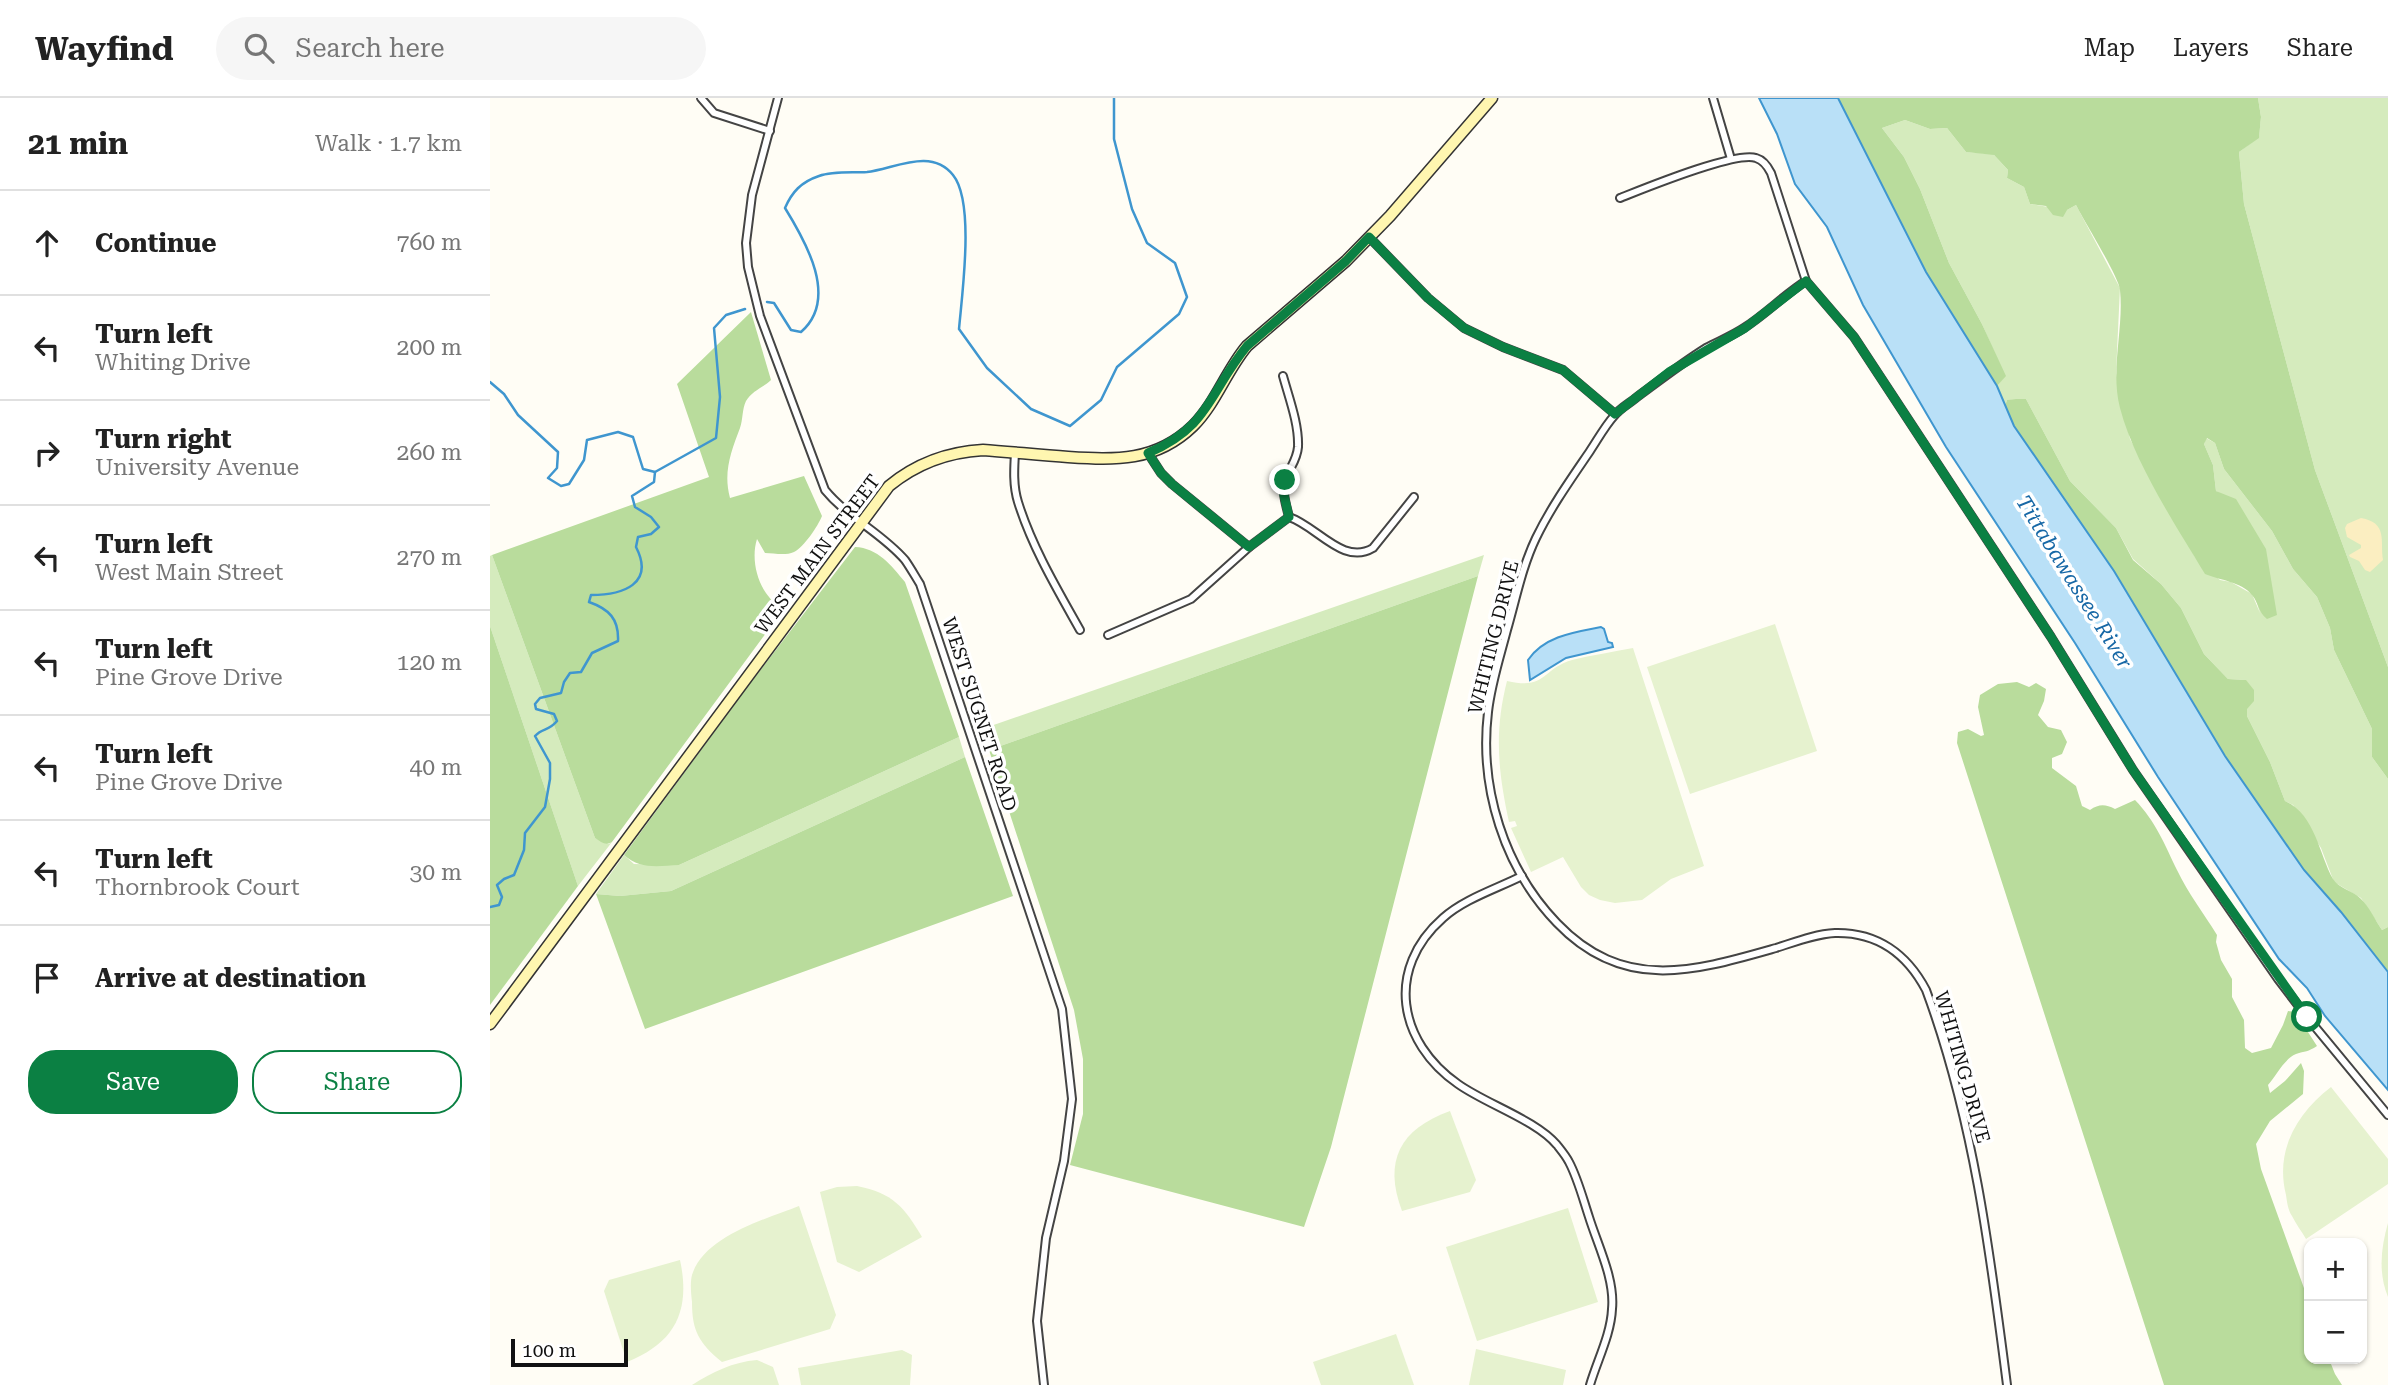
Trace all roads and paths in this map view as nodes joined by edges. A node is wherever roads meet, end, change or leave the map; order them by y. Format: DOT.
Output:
graph roads {
  1 [pos="701,98"];
  2 [pos="778,98"];
  3 [pos="1492,98"];
  4 [pos="1713,98"];
  5 [pos="770,131"];
  6 [pos="1731,159"];
  7 [pos="1620,198"];
  8 [pos="1369,237"];
  9 [pos="1806,281"];
  10 [pos="1283,376"];
  11 [pos="1615,414"];
  12 [pos="1015,453"];
  13 [pos="1148,453"];
  14 [pos="1414,498"];
  15 [pos="1289,517"];
  16 [pos="860,523"];
  17 [pos="1249,547"];
  18 [pos="1080,630"];
  19 [pos="1108,635"];
  20 [pos="1522,876"];
  21 [pos="490,1024"];
  22 [pos="2388,1115"];
  23 [pos="1044,1385"];
  24 [pos="1590,1385"];
  25 [pos="2007,1385"];
  1 -- 5 [label="street"];
  2 -- 5 [label="street, WEST SUGNET ROAD"];
  3 -- 8 [label="street, WEST MAIN STREET"];
  4 -- 6 [label="street"];
  5 -- 16 [label="street, WEST SUGNET ROAD"];
  6 -- 7 [label="street"];
  6 -- 9 [label="street"];
  8 -- 11 [label="street"];
  8 -- 13 [label="street, WEST MAIN STREET"];
  9 -- 11 [label="street, WHITING DRIVE"];
  9 -- 22 [label="street"];
  10 -- 15 [label="street"];
  11 -- 20 [label="street, WHITING DRIVE"];
  12 -- 13 [label="street, WEST MAIN STREET"];
  12 -- 16 [label="street, WEST MAIN STREET"];
  12 -- 18 [label="street"];
  13 -- 17 [label="street"];
  14 -- 15 [label="street"];
  15 -- 17 [label="street"];
  16 -- 21 [label="street, WEST MAIN STREET"];
  16 -- 23 [label="street, WEST SUGNET ROAD"];
  17 -- 19 [label="street"];
  20 -- 24 [label="street"];
  20 -- 25 [label="street, WHITING DRIVE"];
}
